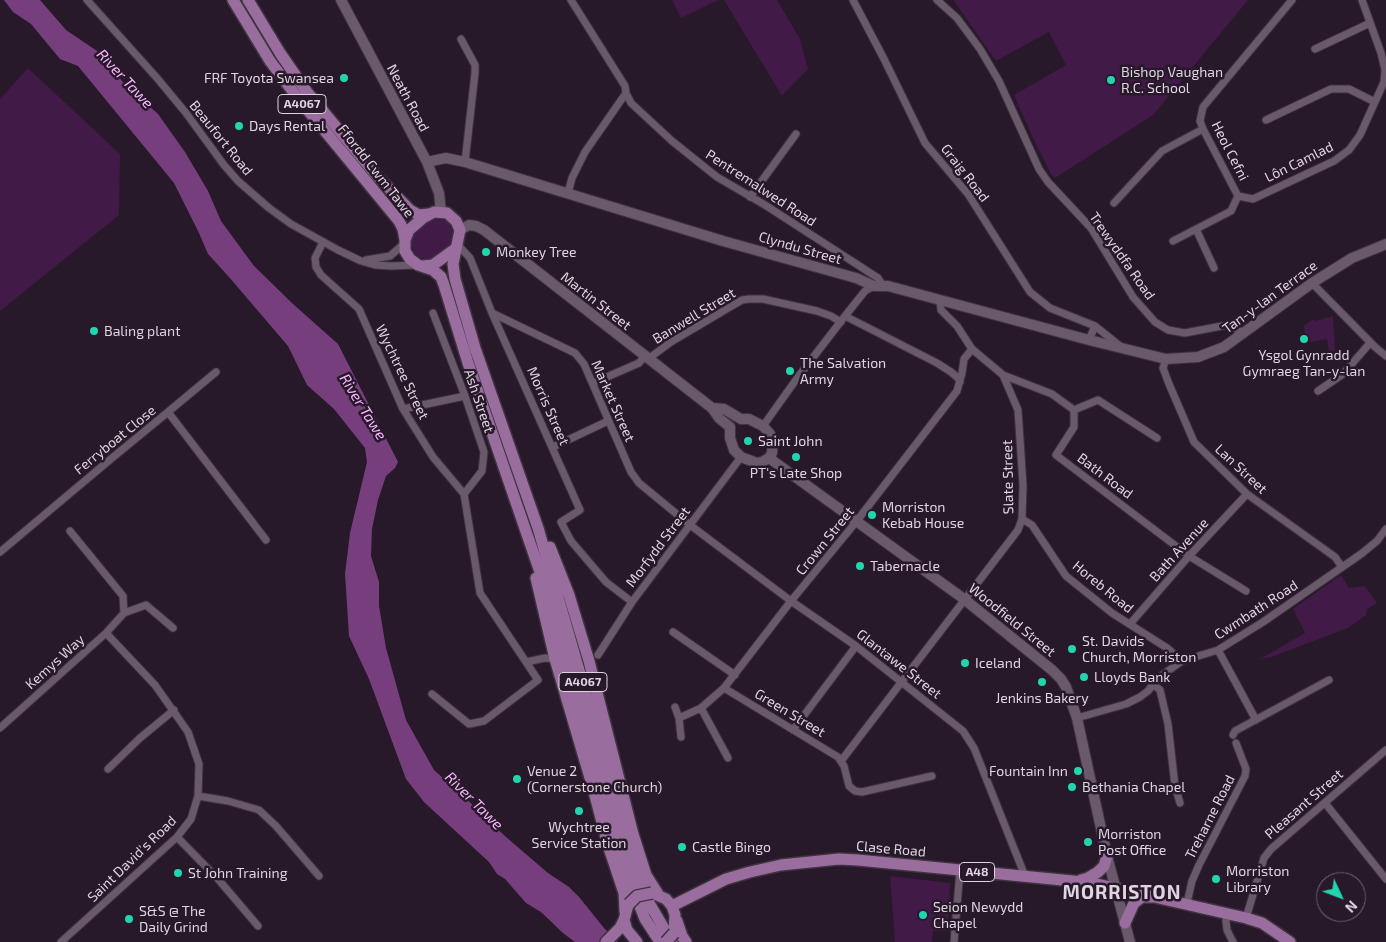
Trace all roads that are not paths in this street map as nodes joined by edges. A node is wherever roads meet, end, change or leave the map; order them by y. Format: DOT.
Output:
graph roads {
  1 [pos="87,0"];
  2 [pos="233,0"];
  3 [pos="248,0"];
  4 [pos="341,0"];
  5 [pos="571,0"];
  6 [pos="854,0"];
  7 [pos="938,0"];
  8 [pos="1292,0"];
  9 [pos="1362,0"];
  10 [pos="1370,23"];
  11 [pos="461,39"];
  12 [pos="1315,49"];
  13 [pos="1384,53"];
  14 [pos="626,93"];
  15 [pos="1375,102"];
  16 [pos="1266,120"];
  17 [pos="1203,129"];
  18 [pos="796,134"];
  19 [pos="427,162"];
  20 [pos="466,162"];
  21 [pos="568,193"];
  22 [pos="1238,196"];
  23 [pos="750,197"];
  24 [pos="1114,203"];
  25 [pos="435,213"];
  26 [pos="1196,229"];
  27 [pos="460,230"];
  28 [pos="405,241"];
  29 [pos="1173,241"];
  30 [pos="323,242"];
  31 [pos="1386,244"];
  32 [pos="456,246"];
  33 [pos="361,261"];
  34 [pos="421,265"];
  35 [pos="1214,268"];
  36 [pos="1312,283"];
  37 [pos="879,286"];
  38 [pos="940,300"];
  39 [pos="433,313"];
  40 [pos="492,313"];
  41 [pos="843,319"];
  42 [pos="1094,326"];
  43 [pos="1244,333"];
  44 [pos="1089,340"];
  45 [pos="1370,343"];
  46 [pos="972,349"];
  47 [pos="1125,349"];
  48 [pos="1386,356"];
  49 [pos="647,358"];
  50 [pos="1166,359"];
  51 [pos="216,372"];
  52 [pos="1002,375"];
  53 [pos="960,382"];
  54 [pos="593,383"];
  55 [pos="1318,391"];
  56 [pos="466,396"];
  57 [pos="712,408"];
  58 [pos="403,409"];
  59 [pos="1074,410"];
  60 [pos="168,412"];
  61 [pos="741,419"];
  62 [pos="608,421"];
  63 [pos="763,426"];
  64 [pos="730,427"];
  65 [pos="1157,438"];
  66 [pos="553,447"];
  67 [pos="741,457"];
  68 [pos="768,458"];
  69 [pos="464,494"];
  70 [pos="1247,494"];
  71 [pos="1022,520"];
  72 [pos="856,522"];
  73 [pos="690,525"];
  74 [pos="538,528"];
  75 [pos="526,529"];
  76 [pos="1386,529"];
  77 [pos="70,531"];
  78 [pos="266,540"];
  79 [pos="0,552"];
  80 [pos="1189,556"];
  81 [pos="1342,567"];
  82 [pos="1246,591"];
  83 [pos="964,599"];
  84 [pos="791,601"];
  85 [pos="632,602"];
  86 [pos="124,613"];
  87 [pos="1130,624"];
  88 [pos="173,628"];
  89 [pos="674,632"];
  90 [pos="106,633"];
  91 [pos="856,646"];
  92 [pos="1218,650"];
  93 [pos="598,655"];
  94 [pos="555,659"];
  95 [pos="1182,661"];
  96 [pos="526,662"];
  97 [pos="735,675"];
  98 [pos="1328,680"];
  99 [pos="901,681"];
  100 [pos="1154,685"];
  101 [pos="724,688"];
  102 [pos="432,694"];
  103 [pos="675,706"];
  104 [pos="702,708"];
  105 [pos="174,710"];
  106 [pos="679,718"];
  107 [pos="1077,718"];
  108 [pos="1256,720"];
  109 [pos="0,728"];
  110 [pos="793,730"];
  111 [pos="1233,735"];
  112 [pos="681,737"];
  113 [pos="1236,743"];
  114 [pos="1386,750"];
  115 [pos="728,758"];
  116 [pos="841,761"];
  117 [pos="108,770"];
  118 [pos="932,776"];
  119 [pos="198,796"];
  120 [pos="1325,803"];
  121 [pos="1180,804"];
  122 [pos="177,837"];
  123 [pos="1107,856"];
  124 [pos="960,870"];
  125 [pos="319,876"];
  126 [pos="1025,876"];
  127 [pos="1386,879"];
  128 [pos="1076,881"];
  129 [pos="1115,887"];
  130 [pos="655,894"];
  131 [pos="1156,896"];
  132 [pos="1187,903"];
  133 [pos="673,911"];
  134 [pos="626,912"];
  135 [pos="1227,912"];
  136 [pos="1246,918"];
  137 [pos="1125,923"];
  138 [pos="258,926"];
  139 [pos="609,939"];
  140 [pos="671,939"];
  141 [pos="61,942"];
  142 [pos="636,942"];
  143 [pos="660,942"];
  144 [pos="686,942"];
  145 [pos="954,942"];
  146 [pos="1130,942"];
  147 [pos="1233,942"];
  148 [pos="1290,942"];
  1 -- 30 [label="street, Beaufort Road"];
  2 -- 28 [label="main road, Ffordd Cwm Tawe / A4067"];
  3 -- 25 [label="main road, Ffordd Cwm Tawe / A4067"];
  4 -- 19 [label="main road, Neath Road"];
  5 -- 14 [label="street, Pentremalwed Road"];
  6 -- 42 [label="street, Graig Road"];
  7 -- 43 [label="street, Trewyddfa Road"];
  8 -- 17 [label="street, Heol Cefni"];
  9 -- 10 [label="street, Lôn Camlad"];
  10 -- 12 [label="street"];
  10 -- 13 [label="street, Lôn Camlad"];
  11 -- 20 [label="street"];
  13 -- 15 [label="street, Lôn Camlad"];
  14 -- 21 [label="street"];
  14 -- 23 [label="street, Pentremalwed Road"];
  15 -- 16 [label="street"];
  15 -- 22 [label="street, Lôn Camlad"];
  17 -- 22 [label="street, Heol Cefni"];
  17 -- 24 [label="street"];
  18 -- 23 [label="street"];
  19 -- 20 [label="main road, Clyndu Street"];
  19 -- 25 [label="main road, Neath Road"];
  20 -- 21 [label="main road, Clyndu Street"];
  21 -- 37 [label="main road, Clyndu Street"];
  22 -- 26 [label="street"];
  23 -- 37 [label="street, Pentremalwed Road"];
  25 -- 27 [label="main road"];
  25 -- 28 [label="main road"];
  26 -- 29 [label="street"];
  26 -- 35 [label="street"];
  27 -- 32 [label="main road"];
  27 -- 49 [label="main road, Martin Street"];
  28 -- 33 [label="street"];
  28 -- 34 [label="main road"];
  30 -- 33 [label="street, Beaufort Road"];
  30 -- 58 [label="street, Wychtree Street"];
  31 -- 36 [label="main road, Tan-y-lan Terrace"];
  32 -- 34 [label="main road"];
  32 -- 40 [label="street"];
  32 -- 74 [label="main road, A4067"];
  33 -- 34 [label="street, Beaufort Road"];
  34 -- 75 [label="main road, A4067"];
  36 -- 43 [label="main road, Tan-y-lan Terrace"];
  36 -- 45 [label="street"];
  37 -- 38 [label="main road, Clyndu Street"];
  37 -- 41 [label="street"];
  38 -- 44 [label="main road, Clyndu Street"];
  38 -- 46 [label="street"];
  39 -- 56 [label="street, Ash Street"];
  40 -- 54 [label="street, Market Street"];
  40 -- 66 [label="street, Morris Street"];
  41 -- 49 [label="street, Banwell Street"];
  41 -- 53 [label="street, Banwell Street"];
  41 -- 63 [label="street"];
  42 -- 44 [label="street"];
  42 -- 47 [label="street, Graig Road"];
  43 -- 50 [label="main road, Tan-y-lan Terrace"];
  44 -- 47 [label="main road, Clyndu Street"];
  45 -- 48 [label="street"];
  45 -- 55 [label="street"];
  46 -- 52 [label="street"];
  46 -- 53 [label="street, Crown Street"];
  47 -- 50 [label="main road, Clyndu Street"];
  49 -- 54 [label="street, Banwell Street"];
  49 -- 57 [label="main road, Martin Street"];
  50 -- 70 [label="street, Lan Street"];
  51 -- 60 [label="street"];
  52 -- 59 [label="street"];
  52 -- 71 [label="street, Slate Street"];
  53 -- 72 [label="street, Crown Street"];
  54 -- 62 [label="street, Market Street"];
  56 -- 58 [label="street"];
  56 -- 69 [label="street, Ash Street"];
  57 -- 61 [label="main road"];
  57 -- 64 [label="main road"];
  58 -- 69 [label="street, Wychtree Street"];
  59 -- 65 [label="street"];
  59 -- 80 [label="street, Bath Road"];
  60 -- 78 [label="street, Ferryboat Close"];
  60 -- 79 [label="street, Ferryboat Close"];
  61 -- 63 [label="main road"];
  61 -- 64 [label="main road"];
  62 -- 66 [label="street"];
  62 -- 73 [label="street, Market Street"];
  63 -- 68 [label="main road"];
  64 -- 67 [label="main road"];
  66 -- 85 [label="street, Morris Street"];
  67 -- 68 [label="main road"];
  67 -- 73 [label="street, Morfydd Street"];
  68 -- 72 [label="main road, Woodfield Street"];
  69 -- 96 [label="street"];
  70 -- 80 [label="street, Bath Avenue"];
  70 -- 81 [label="street, Lan Street"];
  71 -- 83 [label="street, Slate Street"];
  71 -- 87 [label="street, Horeb Road"];
  72 -- 83 [label="main road, Woodfield Street"];
  72 -- 84 [label="street, Crown Street"];
  73 -- 84 [label="street, Glantawe Street"];
  73 -- 85 [label="street, Morfydd Street"];
  74 -- 130 [label="main road"];
  74 -- 140 [label="main road, A4067"];
  75 -- 94 [label="main road"];
  75 -- 143 [label="main road, A4067"];
  76 -- 81 [label="street, Cwmbath Road"];
  77 -- 86 [label="street"];
  80 -- 82 [label="street, Bath Road"];
  80 -- 87 [label="street, Bath Avenue"];
  81 -- 92 [label="street, Cwmbath Road"];
  83 -- 99 [label="street, Slate Street"];
  83 -- 107 [label="main road, Woodfield Street"];
  84 -- 91 [label="street, Glantawe Street"];
  84 -- 97 [label="street, Crown Street"];
  85 -- 93 [label="street, Morfydd Street"];
  86 -- 88 [label="street"];
  86 -- 90 [label="street, Kemys Way"];
  87 -- 95 [label="street, Horeb Road"];
  89 -- 97 [label="street"];
  90 -- 105 [label="street, Saint David's Road"];
  90 -- 109 [label="street, Kemys Way"];
  91 -- 99 [label="street, Glantawe Street"];
  91 -- 110 [label="street"];
  92 -- 95 [label="street, Cwmbath Road"];
  92 -- 108 [label="street"];
  94 -- 96 [label="street"];
  94 -- 134 [label="main road"];
  95 -- 100 [label="street, Cwmbath Road"];
  96 -- 102 [label="street"];
  97 -- 101 [label="street, Crown Street"];
  98 -- 108 [label="street"];
  99 -- 116 [label="street, Slate Street"];
  99 -- 126 [label="street, Glantawe Street"];
  100 -- 107 [label="street, Cwmbath Road"];
  100 -- 121 [label="street"];
  101 -- 104 [label="street, Crown Street"];
  101 -- 110 [label="street, Green Street"];
  103 -- 106 [label="street"];
  104 -- 106 [label="street, Crown Street"];
  104 -- 115 [label="street"];
  105 -- 117 [label="street"];
  105 -- 119 [label="street, Saint David's Road"];
  106 -- 112 [label="street"];
  107 -- 123 [label="main road, Woodfield Street"];
  108 -- 111 [label="street"];
  110 -- 116 [label="street, Green Street"];
  113 -- 132 [label="street, Treharne Road"];
  114 -- 120 [label="street, Pleasant Street"];
  116 -- 118 [label="street"];
  119 -- 122 [label="street, Saint David's Road"];
  119 -- 125 [label="street"];
  120 -- 127 [label="street"];
  120 -- 136 [label="street, Pleasant Street"];
  122 -- 138 [label="street"];
  122 -- 141 [label="street, Saint David's Road"];
  123 -- 128 [label="main road"];
  123 -- 129 [label="main road, Woodfield Street"];
  124 -- 126 [label="main road, Clase Road / A48"];
  124 -- 133 [label="main road, Clase Road / A48"];
  124 -- 145 [label="street"];
  126 -- 128 [label="main road, Clase Road / A48"];
  128 -- 129 [label="main road, Clase Road / A48"];
  129 -- 131 [label="main road, A48"];
  129 -- 137 [label="main road, Woodfield Street"];
  130 -- 133 [label="main road"];
  130 -- 134 [label="main road, bridge"];
  131 -- 132 [label="main road, A48"];
  131 -- 137 [label="main road"];
  132 -- 135 [label="main road, A48"];
  133 -- 140 [label="main road"];
  133 -- 144 [label="main road"];
  134 -- 139 [label="main road"];
  134 -- 142 [label="main road"];
  135 -- 136 [label="main road, A48"];
  135 -- 147 [label="street"];
  136 -- 148 [label="main road, A48"];
  137 -- 146 [label="main road, Woodfield Street"];
}
